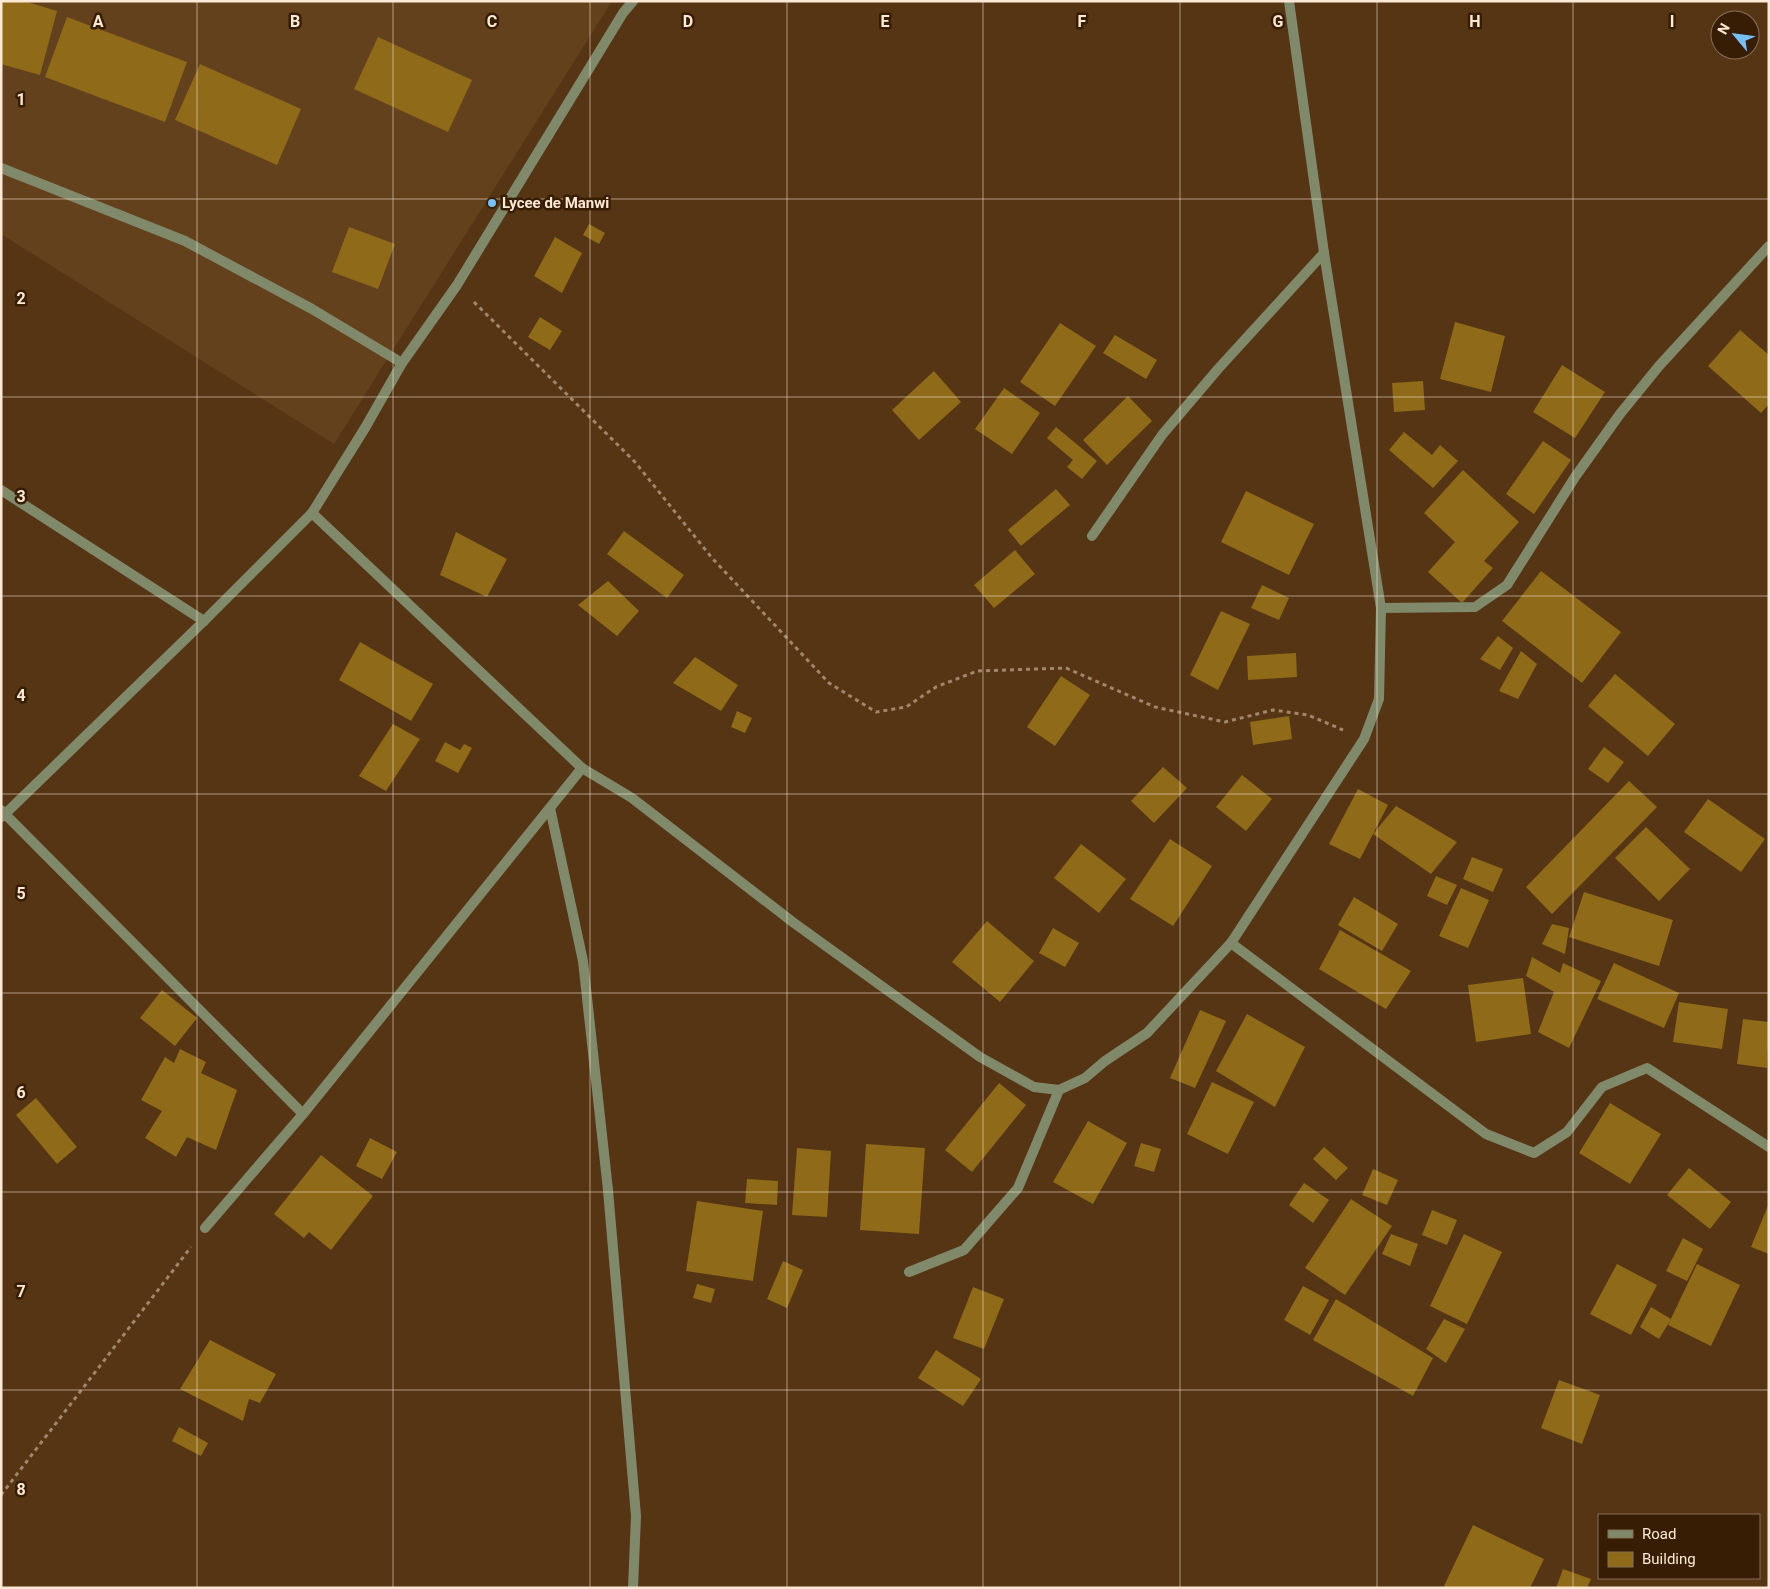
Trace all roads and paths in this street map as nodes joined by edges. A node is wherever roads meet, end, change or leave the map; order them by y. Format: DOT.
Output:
graph roads {
  1 [pos="633,1"];
  2 [pos="1289,1"];
  3 [pos="1,168"];
  4 [pos="1769,246"];
  5 [pos="1324,253"];
  6 [pos="457,286"];
  7 [pos="402,363"];
  8 [pos="1,490"];
  9 [pos="312,513"];
  10 [pos="1092,536"];
  11 [pos="1381,608"];
  12 [pos="204,621"];
  13 [pos="1364,739"];
  14 [pos="582,768"];
  15 [pos="550,808"];
  16 [pos="3,814"];
  17 [pos="1231,943"];
  18 [pos="1059,1090"];
  19 [pos="303,1114"];
  20 [pos="1769,1147"];
  21 [pos="205,1228"];
  22 [pos="909,1272"];
  23 [pos="1,1495"];
  24 [pos="632,1588"];
  1 -- 6 [label="street"];
  2 -- 5 [label="street"];
  3 -- 7 [label="street"];
  4 -- 11 [label="street"];
  5 -- 10 [label="street"];
  5 -- 11 [label="street"];
  6 -- 7 [label="street"];
  6 -- 13 [label="path"];
  7 -- 9 [label="street"];
  8 -- 12 [label="street"];
  9 -- 12 [label="street"];
  9 -- 14 [label="street"];
  11 -- 13 [label="street"];
  12 -- 16 [label="street"];
  13 -- 17 [label="street"];
  14 -- 15 [label="street"];
  14 -- 18 [label="street"];
  15 -- 19 [label="street"];
  15 -- 24 [label="street"];
  16 -- 19 [label="street"];
  17 -- 18 [label="street"];
  17 -- 20 [label="street"];
  18 -- 22 [label="street"];
  19 -- 21 [label="street"];
  21 -- 23 [label="path"];
}
